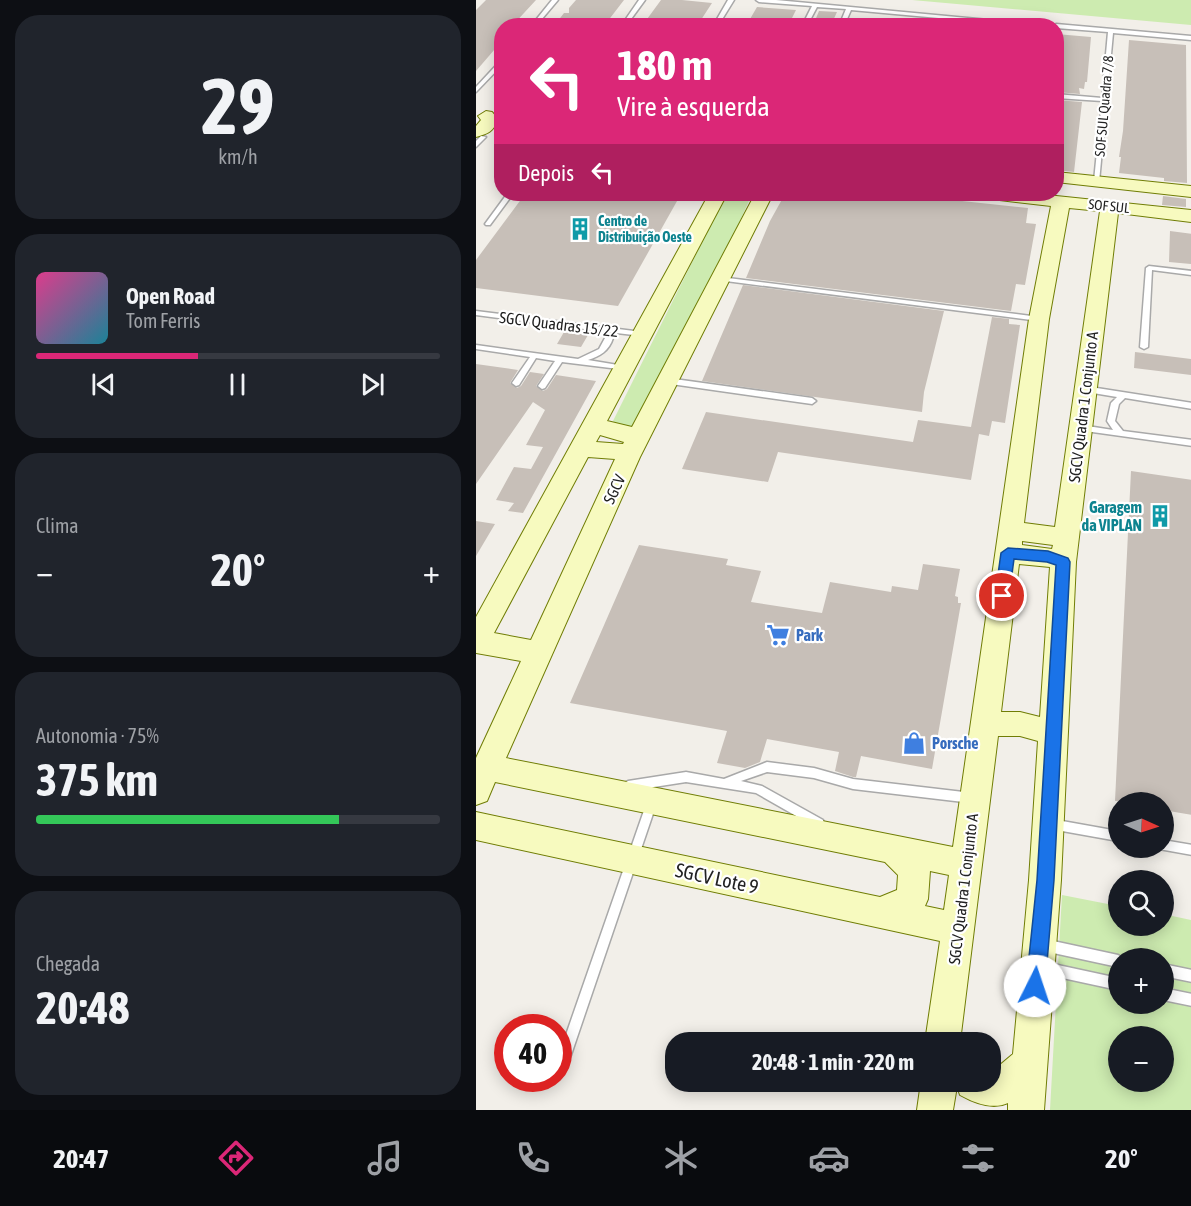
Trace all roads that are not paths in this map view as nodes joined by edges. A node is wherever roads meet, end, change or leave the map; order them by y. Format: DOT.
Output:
graph roads {
  1 [pos="555,0"];
  2 [pos="642,0"];
  3 [pos="731,0"];
  4 [pos="759,0"];
  5 [pos="815,5"];
  6 [pos="849,8"];
  7 [pos="935,15"];
  8 [pos="540,18"];
  9 [pos="629,18"];
  10 [pos="720,18"];
  11 [pos="808,18"];
  12 [pos="845,18"];
  13 [pos="934,18"];
  14 [pos="965,18"];
  15 [pos="1064,27"];
  16 [pos="1111,31"];
  17 [pos="1192,38"];
  18 [pos="494,70"];
  19 [pos="476,90"];
  20 [pos="1064,97"];
  21 [pos="1104,100"];
  22 [pos="488,116"];
  23 [pos="478,138"];
  24 [pos="494,139"];
  25 [pos="1097,181"];
  26 [pos="1192,192"];
  27 [pos="1064,197"];
  28 [pos="505,201"];
  29 [pos="714,201"];
  30 [pos="760,201"];
  31 [pos="1058,201"];
  32 [pos="1058,201"];
  33 [pos="1192,216"];
  34 [pos="1108,217"];
  35 [pos="488,224"];
  36 [pos="1192,273"];
  37 [pos="720,279"];
  38 [pos="476,313"];
  39 [pos="1039,319"];
  40 [pos="602,329"];
  41 [pos="641,334"];
  42 [pos="1144,346"];
  43 [pos="476,347"];
  44 [pos="534,356"];
  45 [pos="560,359"];
  46 [pos="578,361"];
  47 [pos="624,368"];
  48 [pos="667,381"];
  49 [pos="516,383"];
  50 [pos="542,386"];
  51 [pos="1084,389"];
  52 [pos="1123,396"];
  53 [pos="812,401"];
  54 [pos="1192,406"];
  55 [pos="592,425"];
  56 [pos="1081,428"];
  57 [pos="642,433"];
  58 [pos="1120,433"];
  59 [pos="1192,443"];
  60 [pos="581,449"];
  61 [pos="628,457"];
  62 [pos="1009,541"];
  63 [pos="1065,550"];
  64 [pos="476,642"];
  65 [pos="539,653"];
  66 [pos="985,724"];
  67 [pos="1054,733"];
  68 [pos="482,779"];
  69 [pos="725,783"];
  70 [pos="598,790"];
  71 [pos="974,798"];
  72 [pos="652,801"];
  73 [pos="1049,824"];
  74 [pos="476,826"];
  75 [pos="1108,834"];
  76 [pos="842,838"];
  77 [pos="1174,847"];
  78 [pos="894,850"];
  79 [pos="1192,850"];
  80 [pos="631,860"];
  81 [pos="966,864"];
  82 [pos="881,912"];
  83 [pos="957,929"];
  84 [pos="1038,955"];
  85 [pos="1108,960"];
  86 [pos="1174,972"];
  87 [pos="1192,976"];
  88 [pos="1108,980"];
  89 [pos="1174,996"];
  90 [pos="1192,1000"];
  91 [pos="945,1032"];
  92 [pos="572,1034"];
  93 [pos="1029,1064"];
  94 [pos="1001,1087"];
  95 [pos="938,1092"];
  96 [pos="935,1110"];
  97 [pos="1026,1110"];
  1 -- 8 [label="lane"];
  2 -- 9 [label="lane"];
  3 -- 10 [label="lane"];
  4 -- 5 [label="lane"];
  5 -- 6 [label="lane"];
  5 -- 11 [label="lane"];
  6 -- 7 [label="lane"];
  6 -- 12 [label="lane"];
  7 -- 13 [label="lane"];
  7 -- 14 [label="lane"];
  15 -- 16 [label="lane"];
  16 -- 17 [label="lane"];
  16 -- 21 [label="lane, SOF SUL Quadra 7/8"];
  18 -- 19 [label="lane"];
  20 -- 21 [label="lane"];
  21 -- 25 [label="lane, SOF SUL Quadra 7/8"];
  22 -- 23 [label="street"];
  23 -- 24 [label="street"];
  25 -- 26 [label="street, SOF SUL"];
  25 -- 27 [label="street, SOF SUL"];
  28 -- 35 [label="lane"];
  29 -- 41 [label="street"];
  30 -- 37 [label="street, SGCV"];
  31 -- 34 [label="street, SOF SUL"];
  32 -- 39 [label="street, SGCV Quadra 1 Conjunto A"];
  33 -- 34 [label="street, SOF SUL"];
  34 -- 51 [label="street, SGCV Quadra 1 Conjunto A"];
  36 -- 42 [label="lane"];
  37 -- 39 [label="lane"];
  37 -- 48 [label="street, SGCV"];
  38 -- 40 [label="lane, SGCV Quadras 15/22"];
  39 -- 62 [label="street, SGCV Quadra 1 Conjunto A"];
  40 -- 41 [label="lane, SGCV Quadras 15/22"];
  40 -- 46 [label="lane"];
  41 -- 47 [label="street"];
  43 -- 44 [label="lane, SGCV Quadras 15/22"];
  44 -- 45 [label="lane, SGCV Quadras 15/22"];
  44 -- 49 [label="lane"];
  45 -- 46 [label="lane, SGCV Quadras 15/22"];
  45 -- 50 [label="lane"];
  46 -- 47 [label="lane, SGCV Quadras 15/22"];
  47 -- 55 [label="street"];
  48 -- 53 [label="lane"];
  48 -- 57 [label="street, SGCV"];
  51 -- 52 [label="lane"];
  51 -- 56 [label="street, SGCV Quadra 1 Conjunto A"];
  52 -- 54 [label="lane"];
  52 -- 58 [label="lane"];
  55 -- 57 [label="street"];
  55 -- 60 [label="street"];
  56 -- 58 [label="lane"];
  56 -- 63 [label="street, SGCV Quadra 1 Conjunto A"];
  57 -- 61 [label="street, SGCV"];
  58 -- 59 [label="lane"];
  60 -- 61 [label="street"];
  60 -- 64 [label="street"];
  61 -- 65 [label="street, SGCV"];
  62 -- 63 [label="street"];
  62 -- 66 [label="street, SGCV Quadra 1 Conjunto A"];
  63 -- 67 [label="street, SGCV Quadra 1 Conjunto A"];
  64 -- 65 [label="street"];
  65 -- 68 [label="street, SGCV"];
  66 -- 67 [label="street"];
  66 -- 71 [label="street, SGCV Quadra 1 Conjunto A"];
  67 -- 73 [label="street, SGCV Quadra 1 Conjunto A"];
  68 -- 70 [label="street"];
  69 -- 70 [label="lane"];
  69 -- 71 [label="lane"];
  69 -- 76 [label="lane"];
  70 -- 72 [label="street"];
  71 -- 81 [label="street, SGCV Quadra 1 Conjunto A"];
  72 -- 76 [label="street"];
  72 -- 80 [label="lane"];
  73 -- 75 [label="lane"];
  73 -- 84 [label="street, SGCV Quadra 1 Conjunto A"];
  74 -- 80 [label="street, SGCV Lote 9"];
  76 -- 78 [label="street"];
  77 -- 79 [label="lane"];
  78 -- 81 [label="street"];
  78 -- 82 [label="street"];
  80 -- 82 [label="street, SGCV Lote 9"];
  80 -- 92 [label="lane"];
  81 -- 83 [label="street, SGCV Quadra 1 Conjunto A"];
  82 -- 83 [label="street, SGCV Lote 9"];
  83 -- 91 [label="street, SGCV Quadra 1 Conjunto A"];
  84 -- 85 [label="lane"];
  84 -- 88 [label="lane"];
  84 -- 93 [label="street, SGCV Quadra 1 Conjunto A"];
  86 -- 87 [label="lane"];
  89 -- 90 [label="lane"];
  93 -- 94 [label="street"];
  93 -- 97 [label="street, SGCV Quadra 1 Conjunto A"];
  95 -- 96 [label="street"];
}
